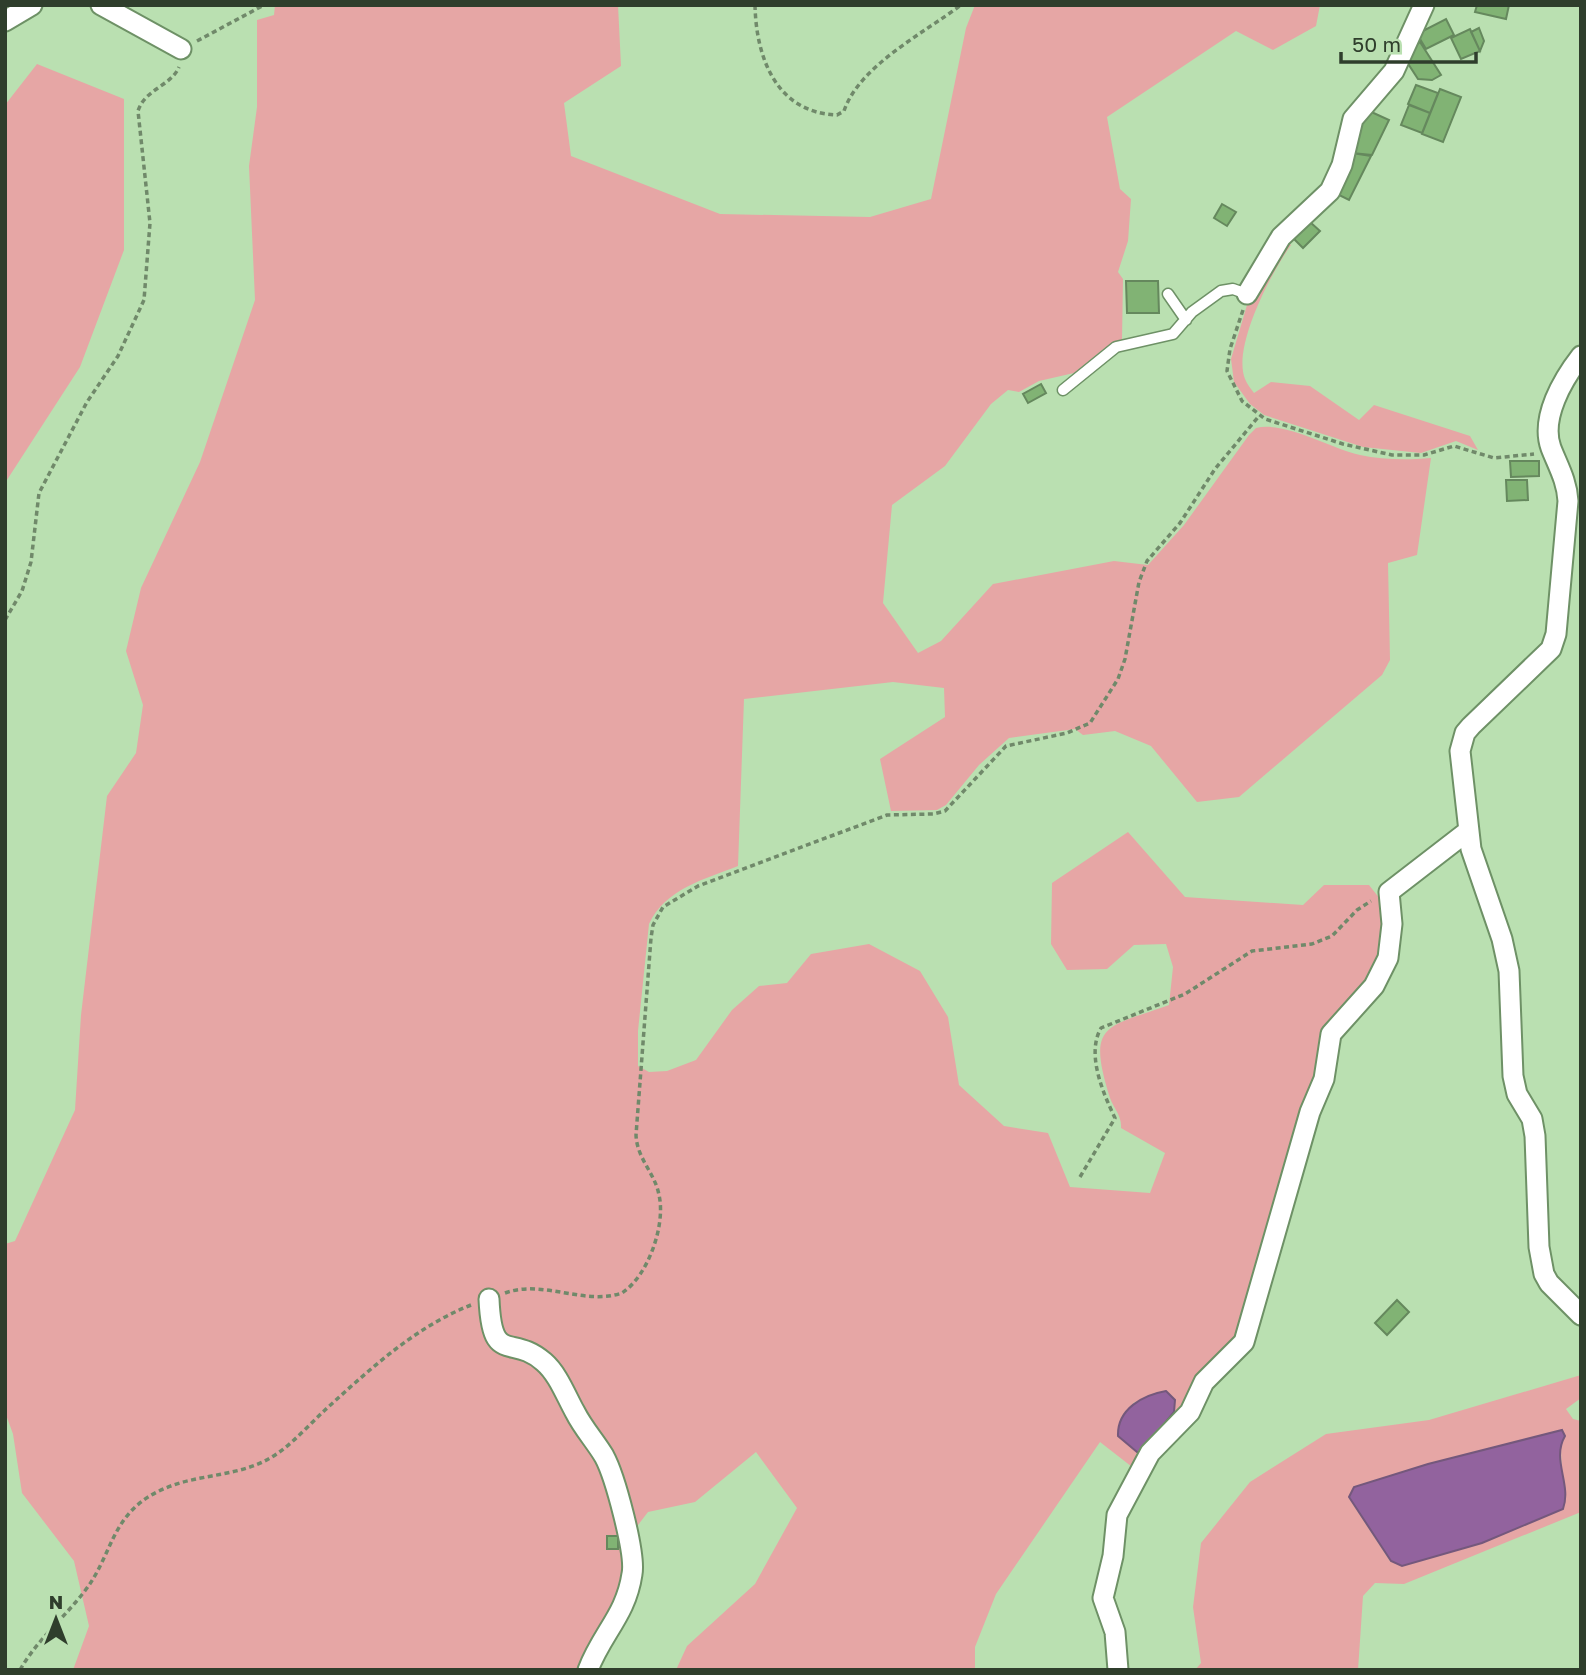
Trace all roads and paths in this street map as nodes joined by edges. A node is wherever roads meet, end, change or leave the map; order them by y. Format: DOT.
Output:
graph roads {
  1 [pos="32,5"];
  2 [pos="102,5"];
  3 [pos="264,5"];
  4 [pos="755,5"];
  5 [pos="961,5"];
  6 [pos="1424,5"];
  7 [pos="5,21"];
  8 [pos="181,49"];
  9 [pos="1168,294"];
  10 [pos="1247,294"];
  11 [pos="1186,320"];
  12 [pos="1581,356"];
  13 [pos="1063,390"];
  14 [pos="1259,416"];
  15 [pos="1552,449"];
  16 [pos="5,620"];
  17 [pos="1468,831"];
  18 [pos="1389,892"];
  19 [pos="1080,1177"];
  20 [pos="489,1299"];
  21 [pos="1581,1315"];
  22 [pos="20,1670"];
  23 [pos="588,1670"];
  24 [pos="1118,1670"];
  1 -- 7 [label="street"];
  2 -- 8 [label="street"];
  3 -- 8 [label="path"];
  4 -- 5 [label="path"];
  6 -- 10 [label="street"];
  8 -- 16 [label="path"];
  9 -- 11 [label="lane"];
  10 -- 11 [label="lane"];
  10 -- 14 [label="path"];
  11 -- 13 [label="lane"];
  12 -- 15 [label="street"];
  14 -- 15 [label="path"];
  14 -- 20 [label="path"];
  15 -- 17 [label="street"];
  17 -- 18 [label="street"];
  17 -- 21 [label="street"];
  18 -- 19 [label="path"];
  18 -- 24 [label="street"];
  20 -- 22 [label="path"];
  20 -- 23 [label="street"];
}
